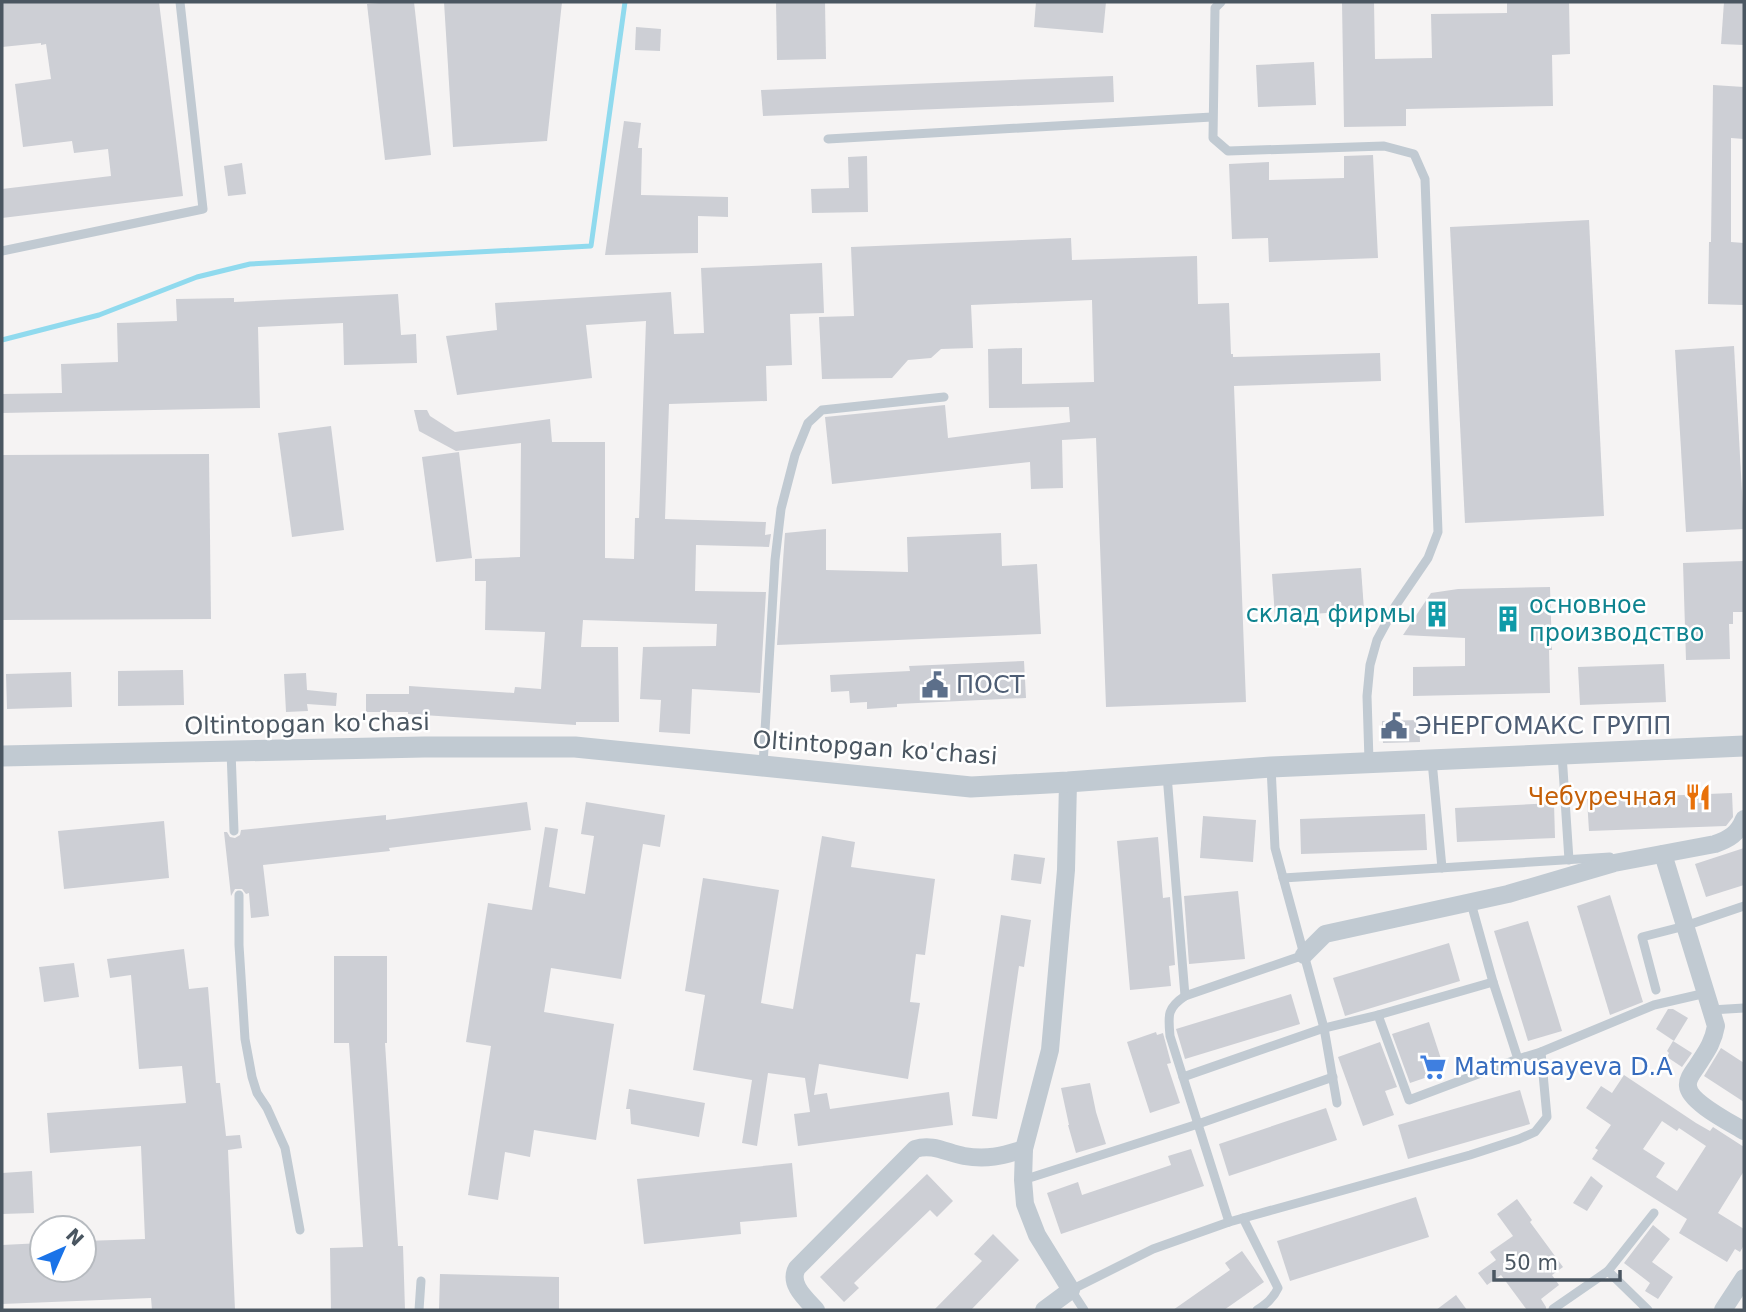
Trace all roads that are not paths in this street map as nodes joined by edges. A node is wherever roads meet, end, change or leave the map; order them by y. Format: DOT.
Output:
graph roads {
  1 [pos="180,2"];
  2 [pos="1221,2"];
  3 [pos="1212,117"];
  4 [pos="828,139"];
  5 [pos="2,251"];
  6 [pos="944,397"];
  7 [pos="1744,746"];
  8 [pos="231,751"];
  9 [pos="1562,754"];
  10 [pos="2,756"];
  11 [pos="1432,760"];
  12 [pos="1369,763"];
  13 [pos="763,766"];
  14 [pos="1270,767"];
  15 [pos="1167,775"];
  16 [pos="1068,782"];
  17 [pos="1744,820"];
  18 [pos="234,831"];
  19 [pos="1663,854"];
  20 [pos="1569,860"];
  21 [pos="1614,863"];
  22 [pos="1442,868"];
  23 [pos="1283,878"];
  24 [pos="239,895"];
  25 [pos="1471,903"];
  26 [pos="1744,906"];
  27 [pos="1685,926"];
  28 [pos="1304,955"];
  29 [pos="1493,982"];
  30 [pos="1657,990"];
  31 [pos="1185,996"];
  32 [pos="1708,1001"];
  33 [pos="1744,1008"];
  34 [pos="1378,1015"];
  35 [pos="1324,1028"];
  36 [pos="1541,1052"];
  37 [pos="1518,1059"];
  38 [pos="1183,1077"];
  39 [pos="1332,1077"];
  40 [pos="1337,1102"];
  41 [pos="1198,1124"];
  42 [pos="1744,1131"];
  43 [pos="1024,1149"];
  44 [pos="1023,1180"];
  45 [pos="1654,1213"];
  46 [pos="1243,1218"];
  47 [pos="1229,1222"];
  48 [pos="300,1230"];
  49 [pos="1608,1271"];
  50 [pos="1744,1278"];
  51 [pos="421,1281"];
  52 [pos="1071,1290"];
  53 [pos="1553,1309"];
  54 [pos="419,1310"];
  55 [pos="816,1310"];
  56 [pos="1044,1310"];
  57 [pos="1084,1310"];
  58 [pos="1257,1310"];
  59 [pos="1648,1310"];
  60 [pos="1723,1310"];
  1 -- 5 [label="lane"];
  2 -- 3 [label="lane"];
  3 -- 4 [label="lane"];
  3 -- 12 [label="lane"];
  6 -- 13 [label="lane"];
  7 -- 9 [label="street, Oltintopgan ko'chasi"];
  8 -- 10 [label="street, Oltintopgan ko'chasi"];
  8 -- 13 [label="street, Oltintopgan ko'chasi"];
  8 -- 18 [label="lane"];
  9 -- 11 [label="street, Oltintopgan ko'chasi"];
  9 -- 20 [label="lane"];
  11 -- 12 [label="street, Oltintopgan ko'chasi"];
  11 -- 22 [label="lane"];
  12 -- 14 [label="street, Oltintopgan ko'chasi"];
  13 -- 16 [label="street, Oltintopgan ko'chasi"];
  14 -- 15 [label="street, Oltintopgan ko'chasi"];
  14 -- 23 [label="lane"];
  15 -- 16 [label="street, Oltintopgan ko'chasi"];
  15 -- 31 [label="lane"];
  16 -- 43 [label="street"];
  17 -- 19 [label="street"];
  19 -- 21 [label="street"];
  19 -- 27 [label="street"];
  20 -- 21 [label="lane"];
  20 -- 22 [label="lane"];
  21 -- 25 [label="street"];
  22 -- 23 [label="lane"];
  23 -- 28 [label="lane"];
  24 -- 48 [label="lane"];
  25 -- 28 [label="street"];
  25 -- 29 [label="lane"];
  26 -- 27 [label="lane"];
  27 -- 30 [label="lane"];
  27 -- 32 [label="street"];
  28 -- 31 [label="lane"];
  28 -- 35 [label="lane"];
  29 -- 34 [label="lane"];
  29 -- 37 [label="lane"];
  31 -- 38 [label="lane"];
  32 -- 33 [label="lane"];
  32 -- 36 [label="lane"];
  32 -- 42 [label="street"];
  34 -- 35 [label="lane"];
  34 -- 37 [label="lane"];
  35 -- 38 [label="lane"];
  35 -- 39 [label="lane"];
  36 -- 37 [label="lane"];
  36 -- 46 [label="lane"];
  38 -- 41 [label="lane"];
  39 -- 40 [label="lane"];
  39 -- 41 [label="lane"];
  41 -- 44 [label="lane"];
  41 -- 47 [label="lane"];
  43 -- 44 [label="street"];
  43 -- 55 [label="street"];
  44 -- 52 [label="street"];
  45 -- 49 [label="lane"];
  46 -- 47 [label="lane"];
  46 -- 58 [label="lane"];
  47 -- 52 [label="lane"];
  49 -- 53 [label="lane"];
  49 -- 59 [label="lane"];
  50 -- 60 [label="street"];
  51 -- 54 [label="lane"];
  52 -- 56 [label="street"];
  52 -- 57 [label="lane"];
}
